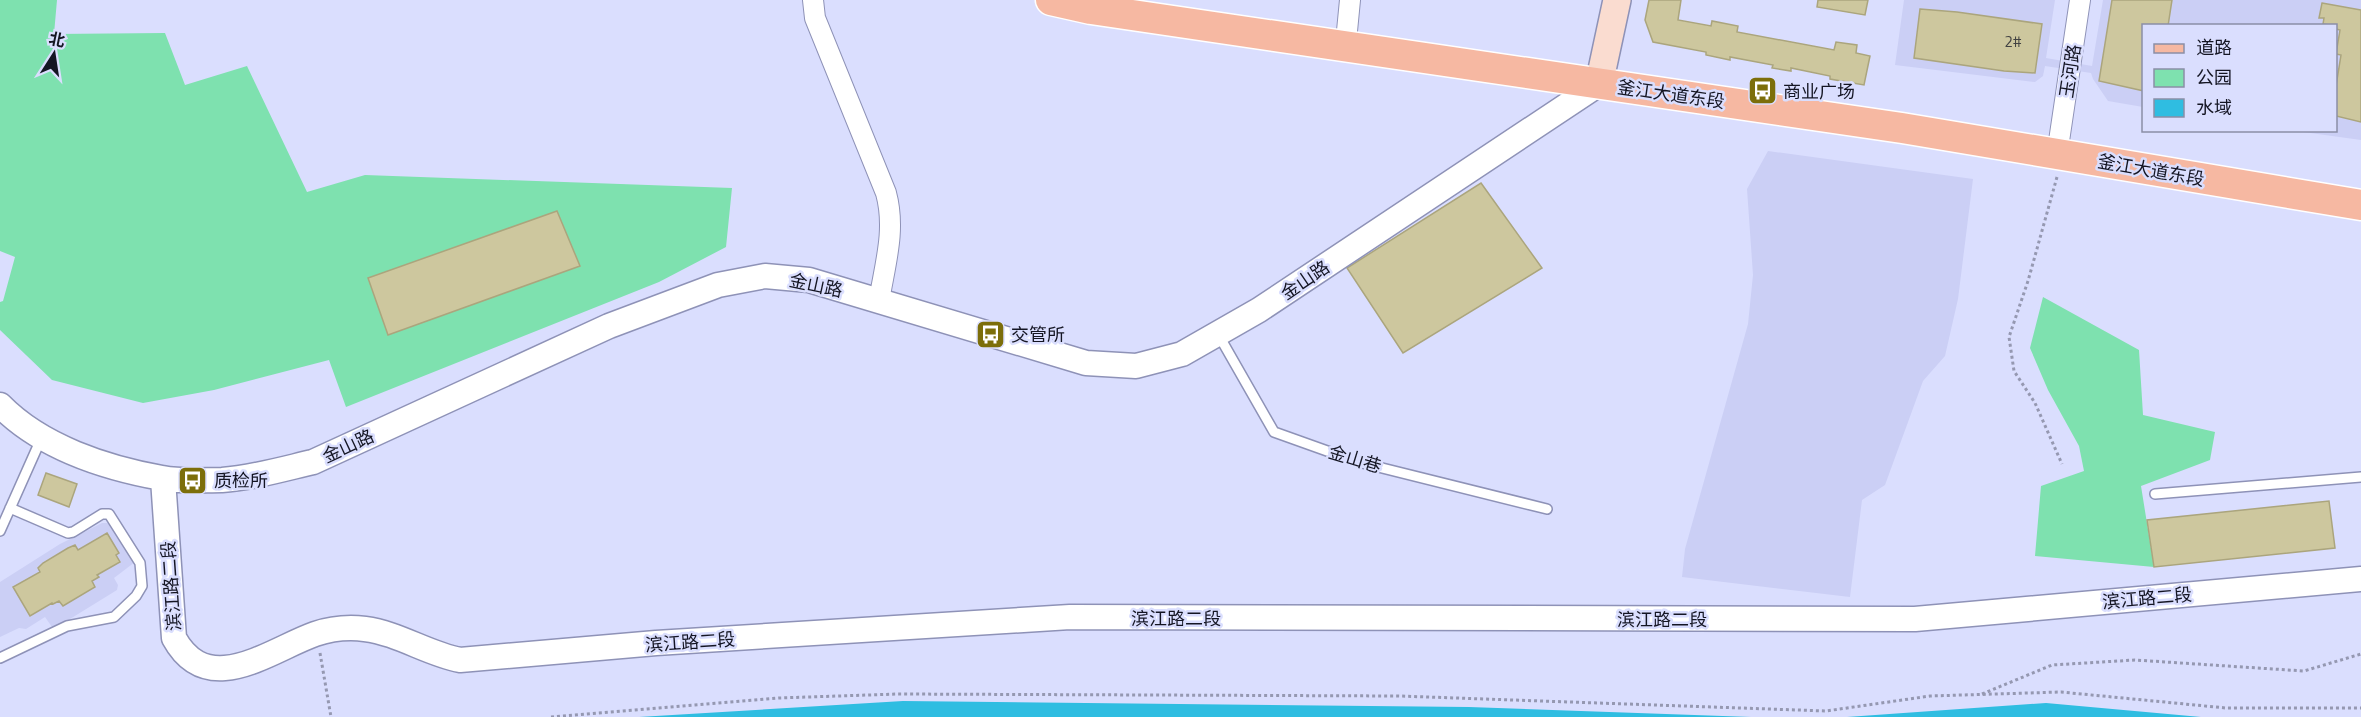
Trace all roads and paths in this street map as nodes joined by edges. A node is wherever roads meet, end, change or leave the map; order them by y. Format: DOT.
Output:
graph roads {
  1 [pos="813,0"];
  2 [pos="1051,0"];
  3 [pos="1139,0"];
  4 [pos="1350,0"];
  5 [pos="1617,0"];
  6 [pos="2080,0"];
  7 [pos="1347,31"];
  8 [pos="1601,76"];
  9 [pos="2061,148"];
  10 [pos="2361,192"];
  11 [pos="2361,205"];
  12 [pos="879,301"];
  13 [pos="1218,333"];
  14 [pos="0,405"];
  15 [pos="42,437"];
  16 [pos="2062,464"];
  17 [pos="2361,477"];
  18 [pos="163,479"];
  19 [pos="2155,494"];
  20 [pos="10,508"];
  21 [pos="1547,509"];
  22 [pos="0,531"];
  23 [pos="2361,579"];
  24 [pos="317,634"];
  25 [pos="2361,654"];
  26 [pos="0,658"];
  27 [pos="1979,694"];
  28 [pos="2361,708"];
  29 [pos="331,717"];
  30 [pos="551,717"];
  1 -- 12 [label="street"];
  2 -- 8 [label="main road, 釜江大道东段"];
  3 -- 7 [label="main road, 釜江大道东段"];
  4 -- 7 [label="street"];
  5 -- 8 [label="main road"];
  6 -- 9 [label="street, 玉河路"];
  7 -- 8 [label="main road, 釜江大道东段"];
  8 -- 9 [label="main road, 釜江大道东段"];
  8 -- 13 [label="street, 金山路"];
  9 -- 10 [label="main road, 釜江大道东段"];
  9 -- 11 [label="main road, 釜江大道东段"];
  9 -- 16 [label="path"];
  12 -- 13 [label="street, 金山路"];
  12 -- 18 [label="street, 金山路"];
  13 -- 21 [label="lane, 金山巷"];
  14 -- 15 [label="street, 金山路"];
  15 -- 18 [label="street, 金山路"];
  15 -- 20 [label="lane"];
  17 -- 19 [label="lane"];
  18 -- 24 [label="street, 滨江路二段"];
  20 -- 22 [label="lane"];
  20 -- 26 [label="lane"];
  23 -- 24 [label="street, 滨江路二段"];
  24 -- 29 [label="path"];
  25 -- 27 [label="path"];
  27 -- 28 [label="path"];
  27 -- 30 [label="path"];
}
